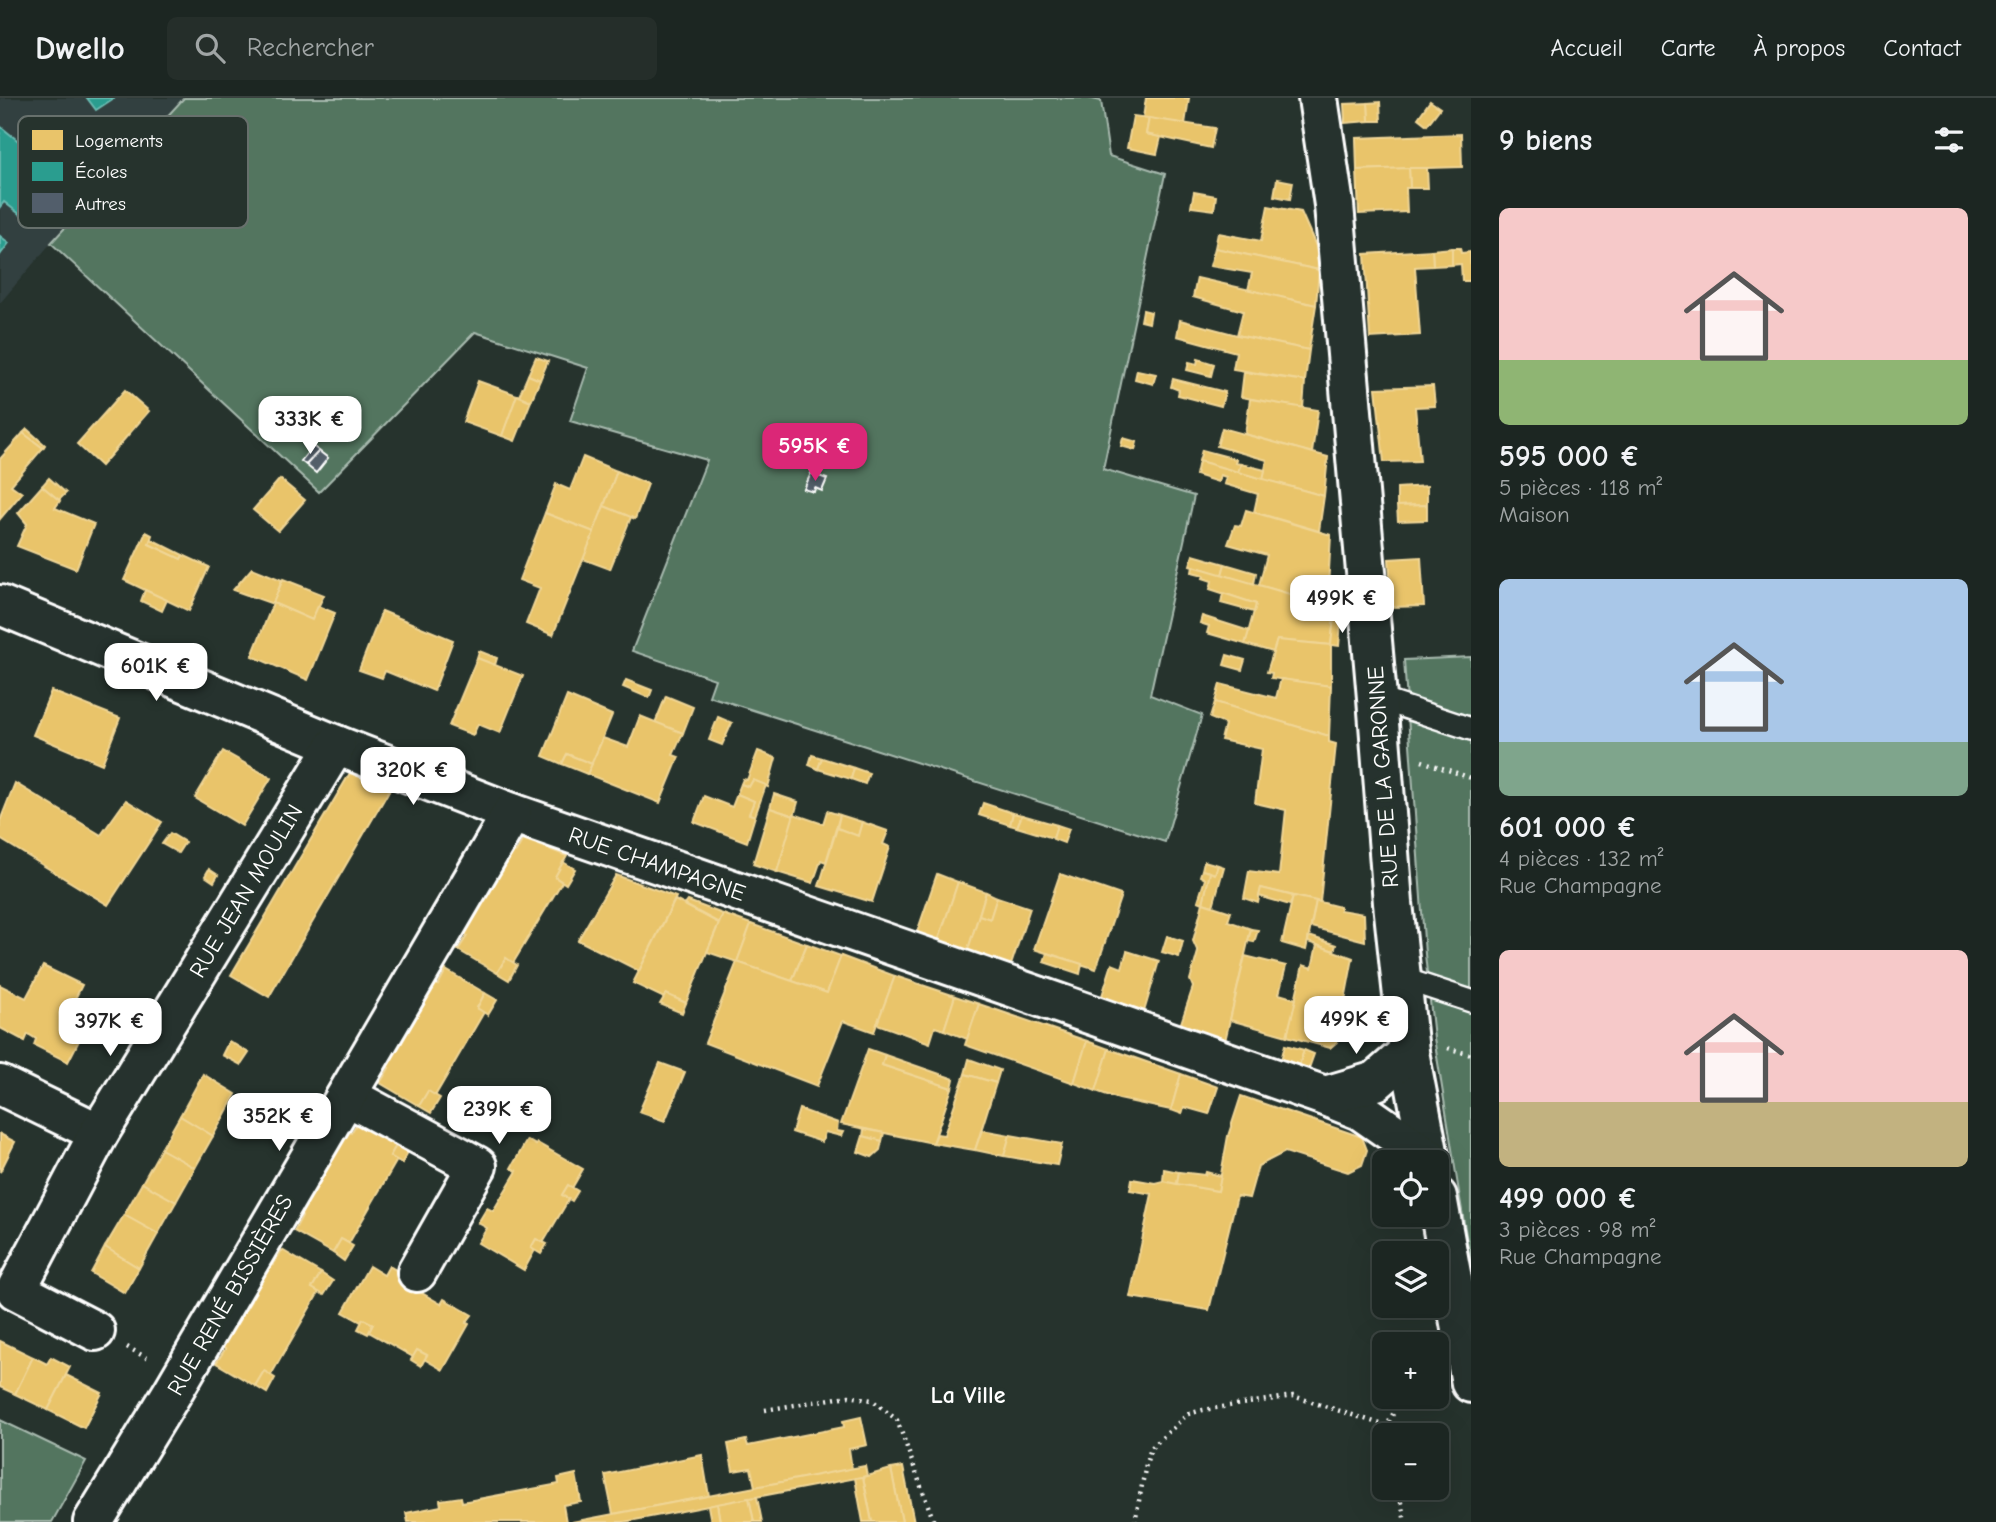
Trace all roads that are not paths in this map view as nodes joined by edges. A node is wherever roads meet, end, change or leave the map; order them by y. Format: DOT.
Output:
graph roads {
  1 [pos="1318,98"];
  2 [pos="0,605"];
  3 [pos="1377,698"];
  4 [pos="1471,729"];
  5 [pos="336,745"];
  6 [pos="512,813"];
  7 [pos="1401,978"];
  8 [pos="1471,1000"];
  9 [pos="1409,1052"];
  10 [pos="0,1085"];
  11 [pos="347,1096"];
  12 [pos="1325,1096"];
  13 [pos="99,1133"];
  14 [pos="1415,1150"];
  15 [pos="1428,1150"];
  16 [pos="1442,1227"];
  17 [pos="417,1272"];
  18 [pos="95,1331"];
  19 [pos="1471,1383"];
  20 [pos="93,1522"];
  1 -- 3 [label="street, RUE DE LA GARONNE"];
  2 -- 5 [label="street, RUE CHAMPAGNE"];
  3 -- 4 [label="lane"];
  3 -- 7 [label="street, RUE DE LA GARONNE"];
  5 -- 6 [label="street, RUE CHAMPAGNE"];
  5 -- 13 [label="street, RUE JEAN MOULIN"];
  6 -- 11 [label="street, RUE RENÉ BISSIÈRES"];
  6 -- 12 [label="street, RUE CHAMPAGNE"];
  7 -- 8 [label="lane"];
  7 -- 9 [label="street, RUE DE LA GARONNE"];
  9 -- 12 [label="street"];
  9 -- 15 [label="street, RUE DE LA GARONNE"];
  10 -- 13 [label="street"];
  11 -- 17 [label="street"];
  11 -- 20 [label="street, RUE RENÉ BISSIÈRES"];
  12 -- 14 [label="street, RUE CHAMPAGNE"];
  13 -- 18 [label="street, RUE JEAN MOULIN"];
  16 -- 19 [label="street"];
}
